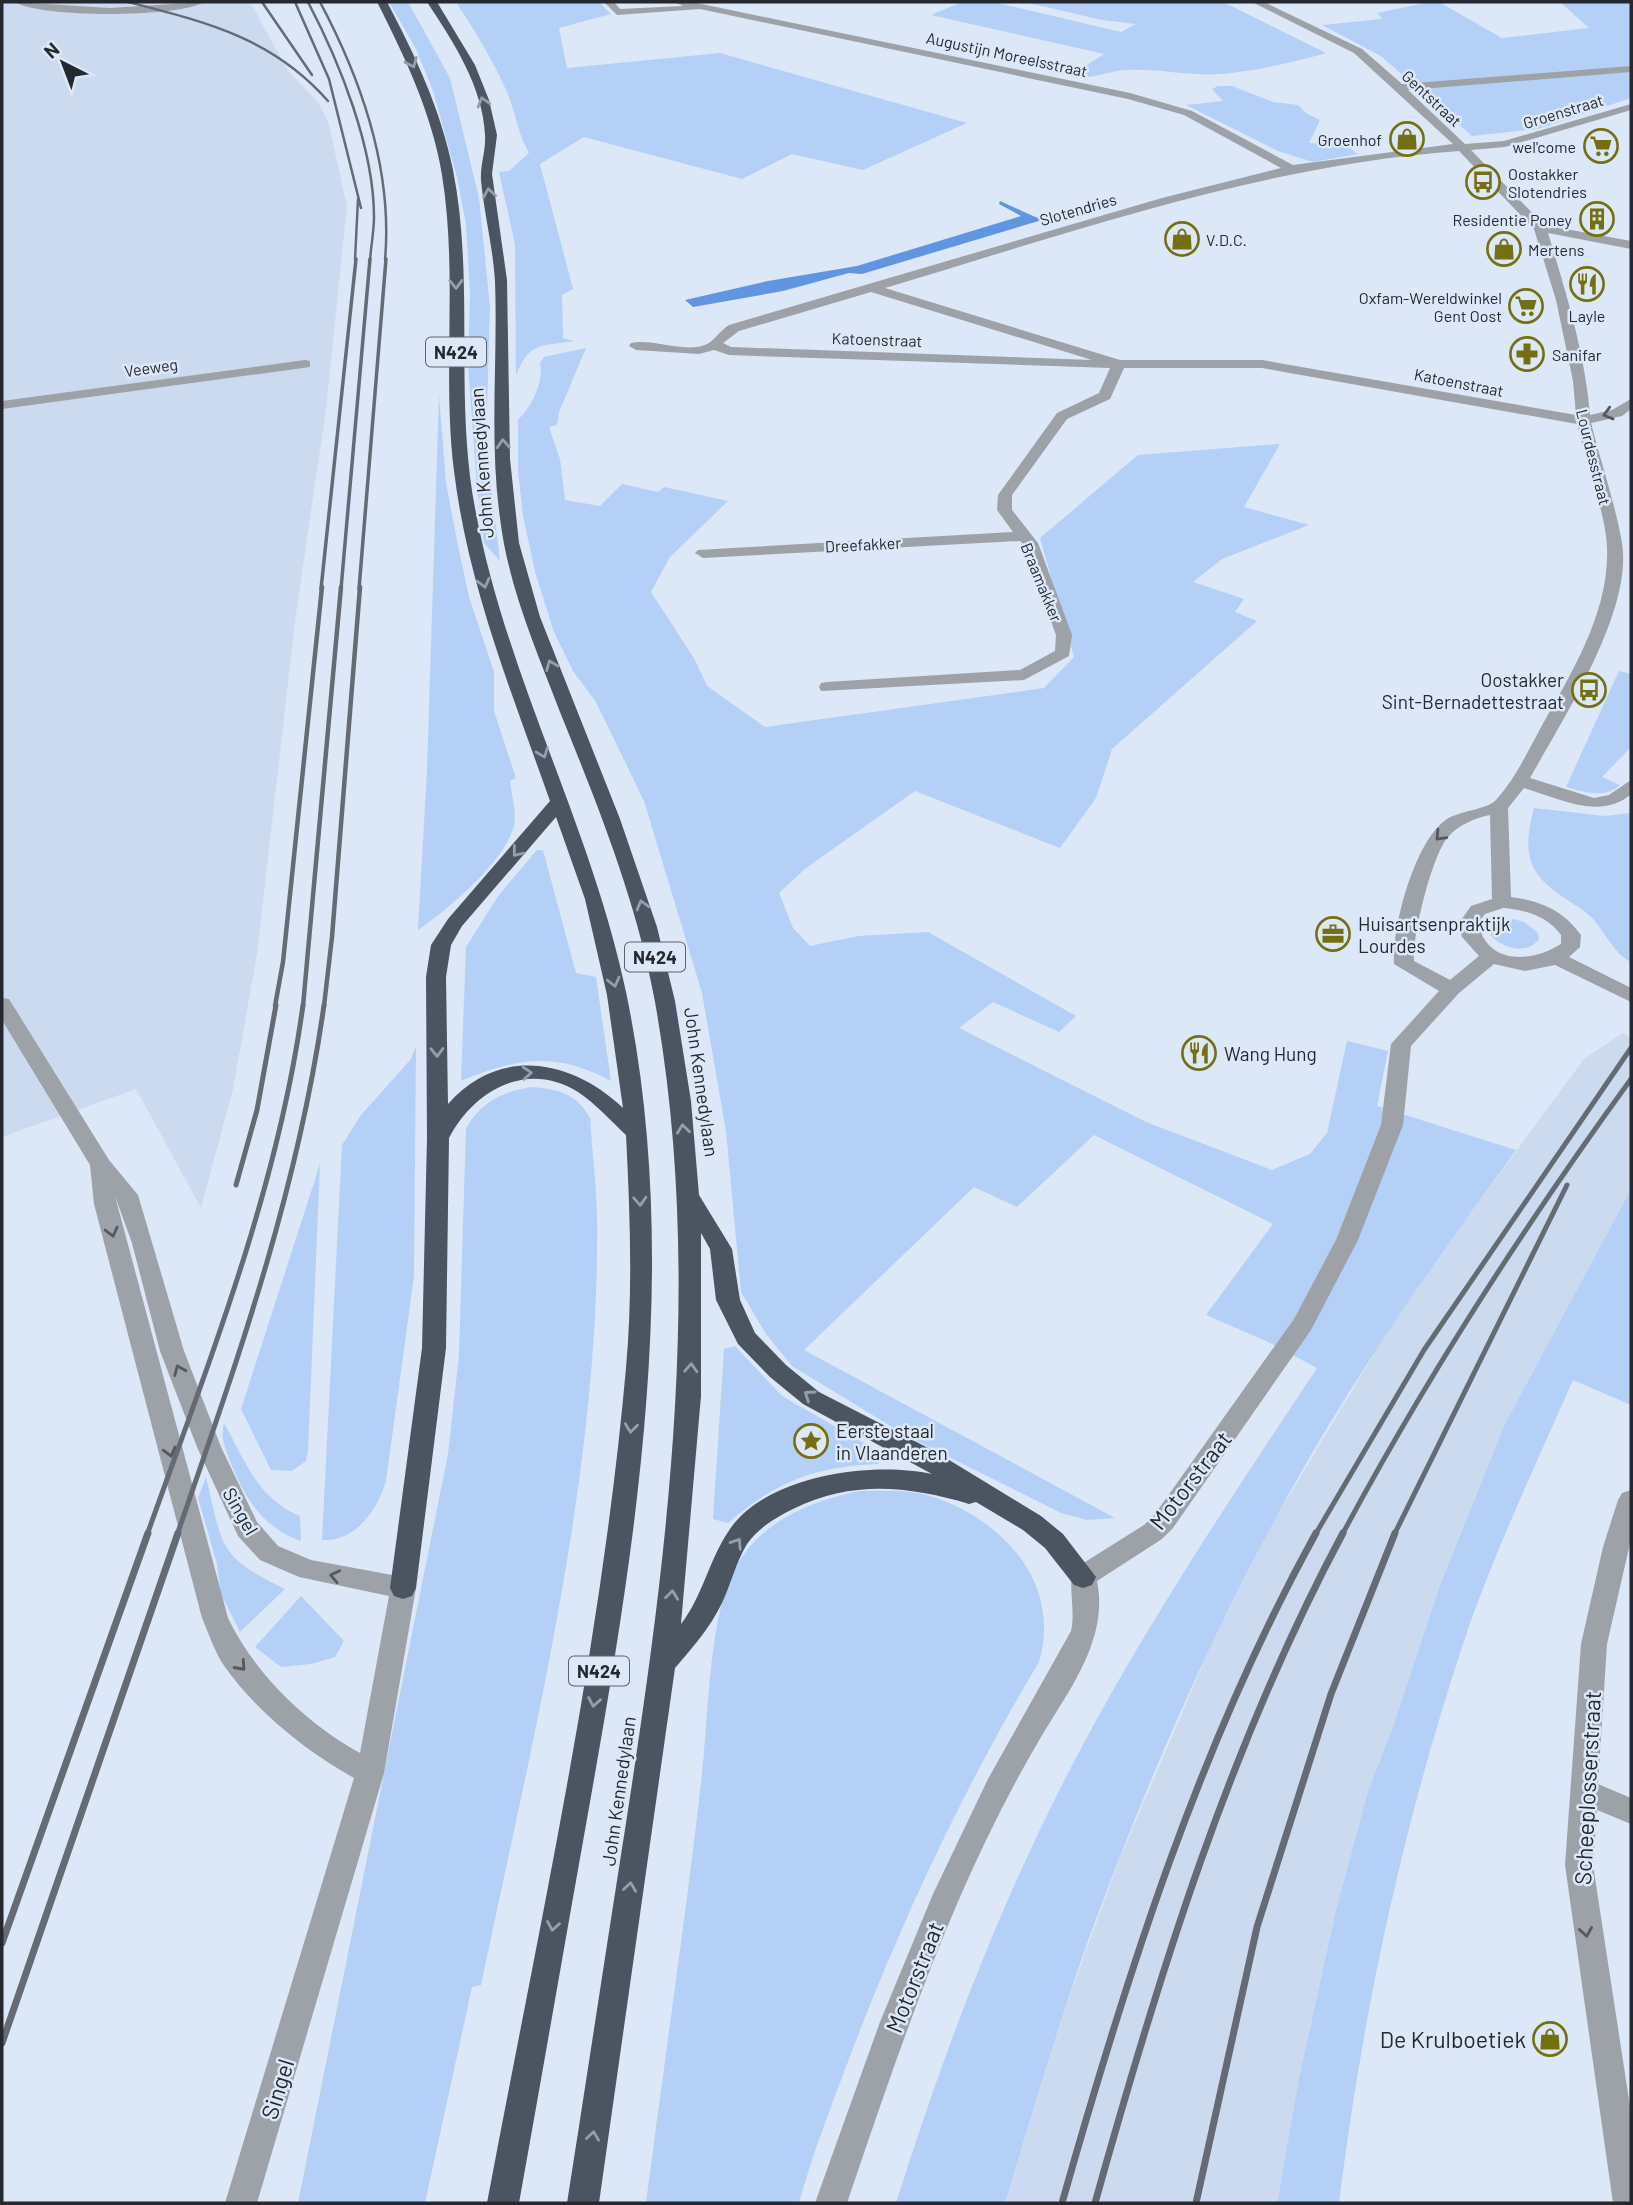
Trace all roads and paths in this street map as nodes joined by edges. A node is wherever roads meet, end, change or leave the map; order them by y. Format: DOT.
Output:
graph roads {
  1 [pos="20,2"];
  2 [pos="199,2"];
  3 [pos="382,2"];
  4 [pos="432,2"];
  5 [pos="609,2"];
  6 [pos="679,2"];
  7 [pos="1241,2"];
  8 [pos="1257,2"];
  9 [pos="704,8"];
  10 [pos="1310,31"];
  11 [pos="1631,69"];
  12 [pos="1398,88"];
  13 [pos="1631,107"];
  14 [pos="1462,147"];
  15 [pos="1292,169"];
  16 [pos="1541,228"];
  17 [pos="1631,245"];
  18 [pos="872,288"];
  19 [pos="716,345"];
  20 [pos="636,346"];
  21 [pos="305,364"];
  22 [pos="1119,364"];
  23 [pos="1631,403"];
  24 [pos="2,405"];
  25 [pos="1583,421"];
  26 [pos="1023,536"];
  27 [pos="703,553"];
  28 [pos="827,687"];
  29 [pos="1520,781"];
  30 [pos="1631,785"];
  31 [pos="561,799"];
  32 [pos="1499,808"];
  33 [pos="1502,902"];
  34 [pos="1491,956"];
  35 [pos="1558,959"];
  36 [pos="1452,989"];
  37 [pos="1631,996"];
  38 [pos="2,1004"];
  39 [pos="637,1133"];
  40 [pos="438,1138"];
  41 [pos="101,1165"];
  42 [pos="691,1196"];
  43 [pos="1631,1500"];
  44 [pos="995,1502"];
  45 [pos="1083,1577"];
  46 [pos="403,1588"];
  47 [pos="664,1662"];
  48 [pos="370,1773"];
  49 [pos="1583,1791"];
  50 [pos="1631,1811"];
  51 [pos="241,2203"];
  52 [pos="503,2203"];
  53 [pos="583,2203"];
  54 [pos="831,2203"];
  55 [pos="1629,2203"];
  1 -- 2 [label="street"];
  3 -- 31 [label="highway, John Kennedylaan / N424, one-way"];
  42 -- 4 [label="highway, John Kennedylaan / N424, one-way"];
  5 -- 9 [label="street, Augustijn Moreelsstraat"];
  6 -- 9 [label="street, Augustijn Moreelsstraat"];
  7 -- 10 [label="street, Gentstraat"];
  8 -- 10 [label="street, Gentstraat"];
  9 -- 15 [label="street, Augustijn Moreelsstraat"];
  10 -- 12 [label="street, Gentstraat"];
  11 -- 12 [label="street"];
  12 -- 14 [label="street, Gentstraat"];
  13 -- 14 [label="street, Groenstraat"];
  14 -- 15 [label="street, Slotendries"];
  14 -- 16 [label="street, Lourdesstraat"];
  15 -- 18 [label="street, Slotendries"];
  16 -- 17 [label="street"];
  16 -- 25 [label="street, Lourdesstraat"];
  18 -- 19 [label="street, Slotendries"];
  18 -- 22 [label="street, Katoenstraat"];
  19 -- 20 [label="street, Katoenstraat"];
  19 -- 22 [label="street, Katoenstraat"];
  21 -- 24 [label="street, Veeweg"];
  22 -- 25 [label="street, Katoenstraat"];
  22 -- 26 [label="street, Braamakker"];
  23 -- 25 [label="street, one-way"];
  25 -- 29 [label="street, Lourdesstraat"];
  26 -- 27 [label="street, Dreefakker"];
  26 -- 28 [label="street, Braamakker"];
  29 -- 30 [label="street"];
  29 -- 32 [label="street, Lourdesstraat"];
  31 -- 39 [label="highway, John Kennedylaan / N424, one-way"];
  31 -- 40 [label="highway, one-way"];
  32 -- 33 [label="street"];
  32 -- 36 [label="street, one-way"];
  33 -- 34 [label="street"];
  33 -- 35 [label="street"];
  34 -- 35 [label="street"];
  34 -- 36 [label="street, Motorstraat"];
  35 -- 37 [label="street"];
  36 -- 45 [label="street, Motorstraat"];
  38 -- 41 [label="street, Singel"];
  40 -- 39 [label="highway, one-way"];
  39 -- 52 [label="highway, John Kennedylaan / N424, one-way"];
  40 -- 46 [label="highway"];
  46 -- 41 [label="street, Singel, one-way"];
  41 -- 48 [label="street, Singel, one-way"];
  44 -- 42 [label="highway, one-way"];
  47 -- 42 [label="highway, John Kennedylaan / N424, one-way"];
  43 -- 49 [label="street, Scheeplosserstraat"];
  44 -- 45 [label="highway"];
  47 -- 44 [label="highway, one-way"];
  45 -- 54 [label="street, Motorstraat"];
  46 -- 48 [label="street, Singel"];
  53 -- 47 [label="highway, John Kennedylaan / N424, one-way"];
  48 -- 51 [label="street, Singel"];
  49 -- 50 [label="street"];
  49 -- 55 [label="street, Scheeplosserstraat, one-way"];
}
